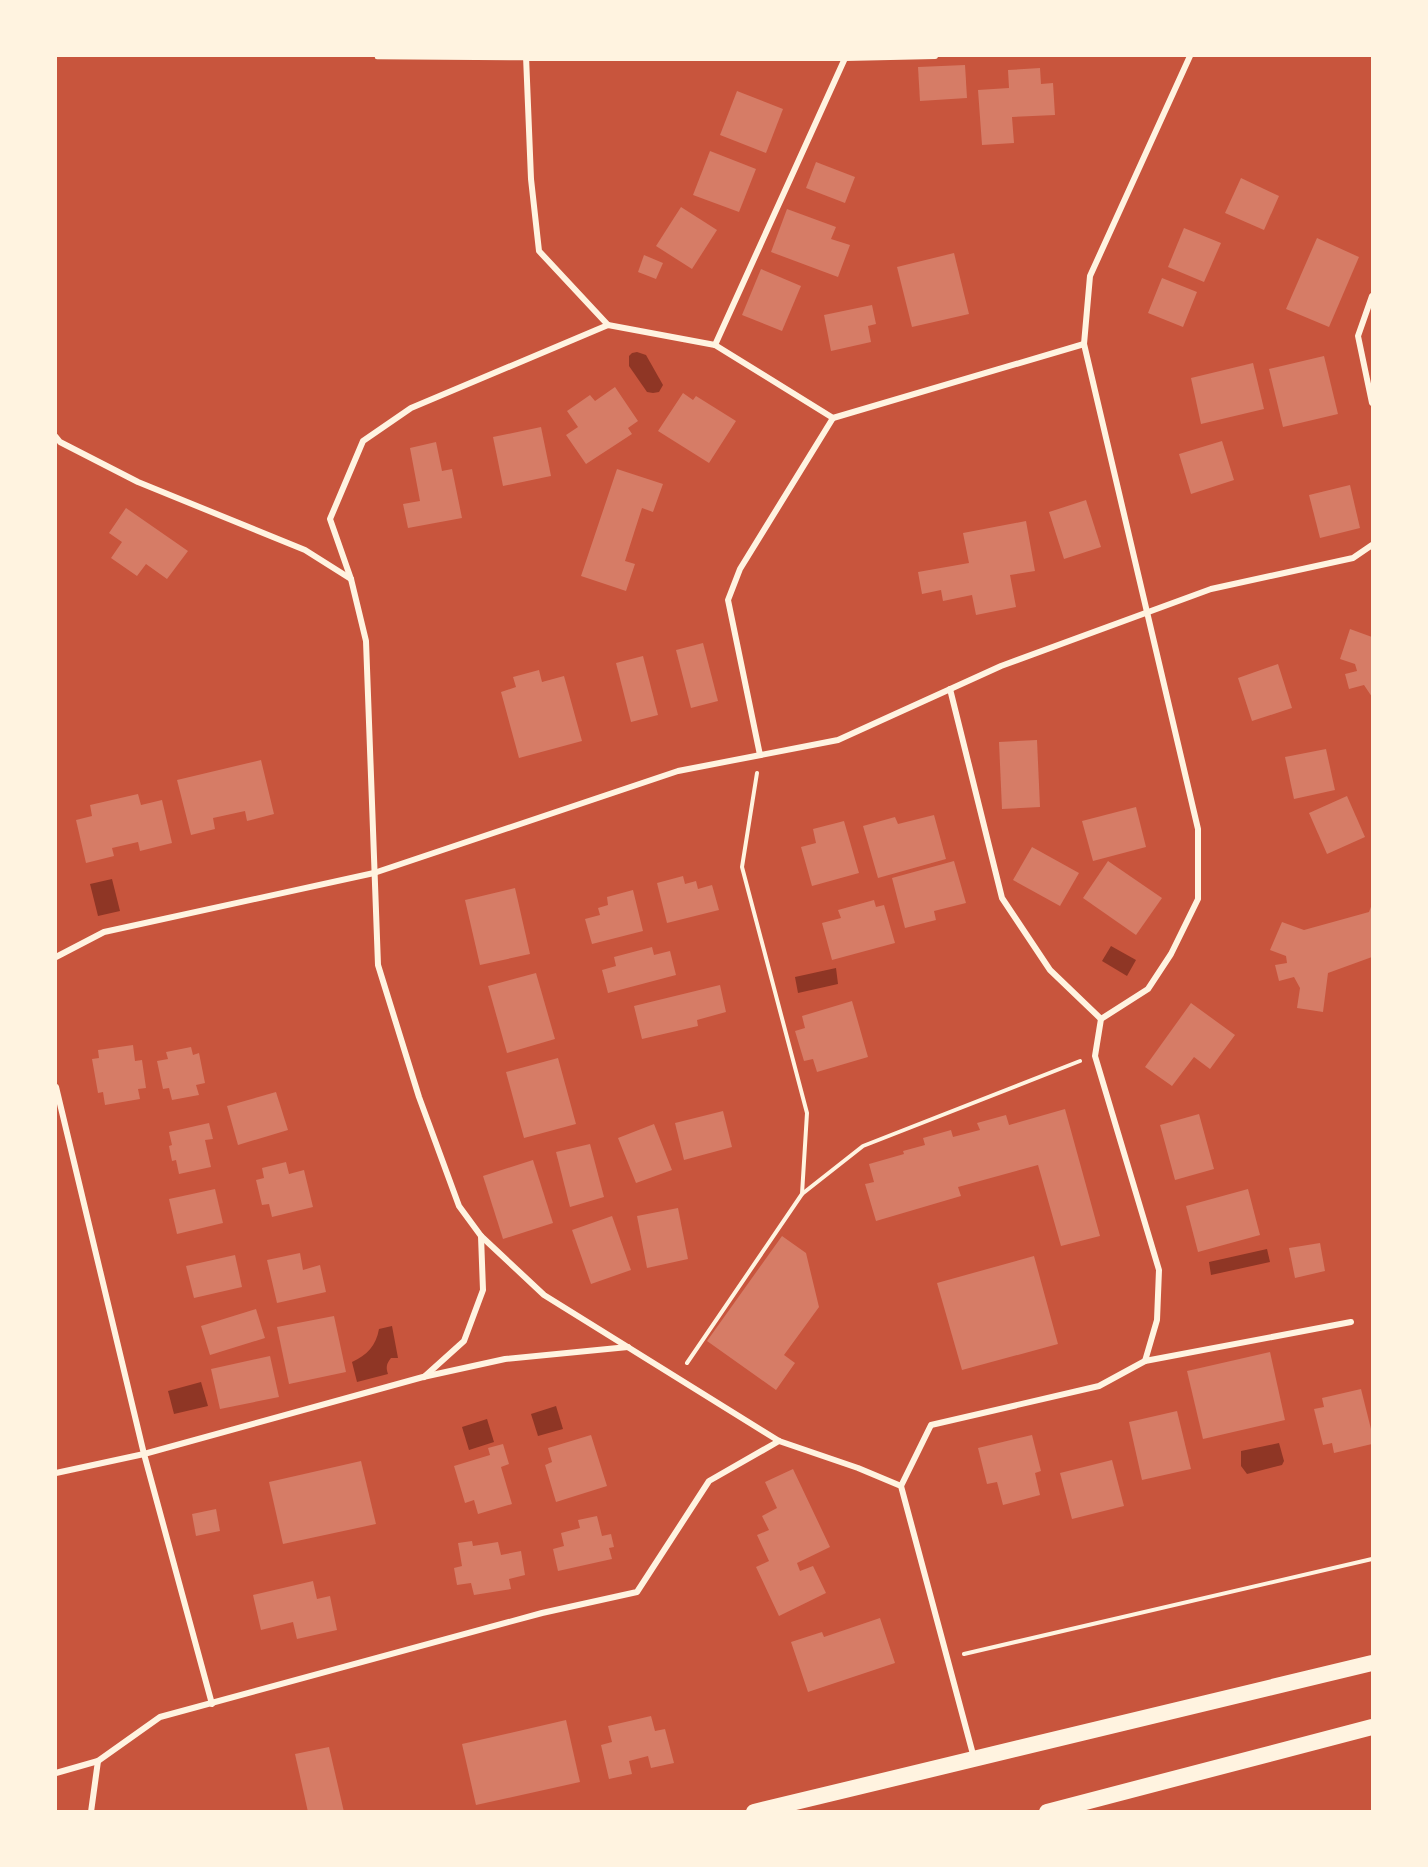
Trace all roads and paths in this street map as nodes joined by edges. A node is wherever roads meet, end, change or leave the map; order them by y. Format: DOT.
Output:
graph roads {
  1 [pos="377,56"];
  2 [pos="934,56"];
  3 [pos="1190,56"];
  4 [pos="526,57"];
  5 [pos="846,57"];
  6 [pos="1372,297"];
  7 [pos="608,325"];
  8 [pos="1084,344"];
  9 [pos="715,345"];
  10 [pos="1372,403"];
  11 [pos="833,418"];
  12 [pos="57,442"];
  13 [pos="1372,545"];
  14 [pos="351,579"];
  15 [pos="1146,613"];
  16 [pos="950,689"];
  17 [pos="760,755"];
  18 [pos="374,873"];
  19 [pos="56,957"];
  20 [pos="1101,1019"];
  21 [pos="1095,1056"];
  22 [pos="56,1087"];
  23 [pos="802,1194"];
  24 [pos="481,1236"];
  25 [pos="1351,1322"];
  26 [pos="628,1347"];
  27 [pos="1144,1361"];
  28 [pos="423,1377"];
  29 [pos="676,1377"];
  30 [pos="779,1441"];
  31 [pos="144,1454"];
  32 [pos="56,1473"];
  33 [pos="901,1486"];
  34 [pos="1372,1559"];
  35 [pos="947,1657"];
  36 [pos="1372,1663"];
  37 [pos="212,1704"];
  38 [pos="1372,1727"];
  39 [pos="974,1758"];
  40 [pos="98,1761"];
  41 [pos="56,1773"];
  42 [pos="91,1812"];
  43 [pos="754,1812"];
  44 [pos="1047,1812"];
  1 -- 4 [label="lane"];
  2 -- 5 [label="street"];
  3 -- 8 [label="street"];
  4 -- 5 [label="street"];
  4 -- 7 [label="street"];
  5 -- 9 [label="street"];
  6 -- 10 [label="street"];
  7 -- 9 [label="street"];
  7 -- 14 [label="street"];
  8 -- 11 [label="street"];
  8 -- 15 [label="street"];
  9 -- 11 [label="street"];
  11 -- 17 [label="street"];
  12 -- 14 [label="street"];
  13 -- 15 [label="street"];
  14 -- 18 [label="street"];
  15 -- 16 [label="street"];
  15 -- 20 [label="street"];
  16 -- 17 [label="street"];
  16 -- 20 [label="street"];
  17 -- 18 [label="street"];
  17 -- 23 [label="path"];
  18 -- 19 [label="street"];
  18 -- 24 [label="street"];
  20 -- 21 [label="street"];
  21 -- 23 [label="path"];
  21 -- 27 [label="street"];
  22 -- 31 [label="street"];
  23 -- 29 [label="path"];
  24 -- 26 [label="street"];
  24 -- 28 [label="street"];
  25 -- 27 [label="street"];
  26 -- 28 [label="street"];
  26 -- 29 [label="street"];
  27 -- 33 [label="street"];
  28 -- 31 [label="street"];
  29 -- 30 [label="street"];
  30 -- 33 [label="street"];
  30 -- 37 [label="street"];
  31 -- 32 [label="street"];
  31 -- 37 [label="street"];
  33 -- 35 [label="street"];
  34 -- 35 [label="path"];
  35 -- 39 [label="street"];
  36 -- 39 [label="highway"];
  37 -- 40 [label="street"];
  38 -- 44 [label="highway"];
  39 -- 43 [label="highway"];
  40 -- 41 [label="street"];
  40 -- 42 [label="street"];
}
